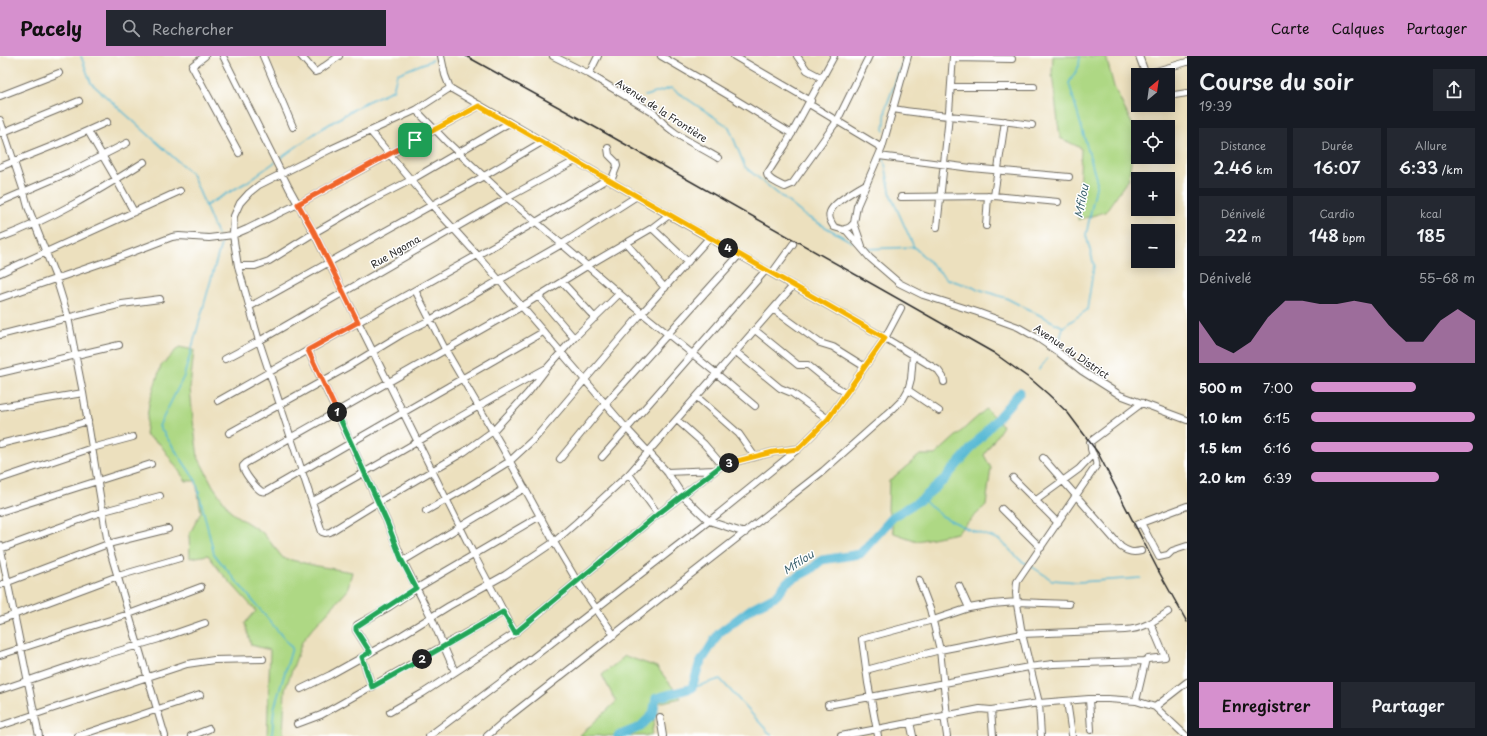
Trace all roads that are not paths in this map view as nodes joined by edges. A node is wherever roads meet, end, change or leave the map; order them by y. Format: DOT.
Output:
graph roads {
  1 [pos="205,56"];
  2 [pos="223,56"];
  3 [pos="263,56"];
  4 [pos="301,56"];
  5 [pos="339,56"];
  6 [pos="441,56"];
  7 [pos="553,56"];
  8 [pos="598,56"];
  9 [pos="661,56"];
  10 [pos="734,56"];
  11 [pos="797,56"];
  12 [pos="834,56"];
  13 [pos="869,56"];
  14 [pos="908,56"];
  15 [pos="1139,56"];
  16 [pos="953,57"];
  17 [pos="1012,59"];
  18 [pos="1187,62"];
  19 [pos="1143,68"];
  20 [pos="1168,68"];
  21 [pos="59,73"];
  22 [pos="589,74"];
  23 [pos="822,78"];
  24 [pos="951,86"];
  25 [pos="1034,87"];
  26 [pos="450,88"];
  27 [pos="1187,93"];
  28 [pos="1175,95"];
  29 [pos="0,96"];
  30 [pos="79,101"];
  31 [pos="810,102"];
  32 [pos="479,106"];
  33 [pos="893,109"];
  34 [pos="416,110"];
  35 [pos="949,116"];
  36 [pos="0,120"];
  37 [pos="837,121"];
  38 [pos="1005,121"];
  39 [pos="107,122"];
  40 [pos="509,123"];
  41 [pos="1032,125"];
  42 [pos="293,128"];
  43 [pos="434,130"];
  44 [pos="88,131"];
  45 [pos="370,131"];
  46 [pos="2,133"];
  47 [pos="792,134"];
  48 [pos="542,142"];
  49 [pos="127,143"];
  50 [pos="608,148"];
  51 [pos="882,148"];
  52 [pos="458,152"];
  53 [pos="239,153"];
  54 [pos="390,154"];
  55 [pos="879,156"];
  56 [pos="102,157"];
  57 [pos="718,158"];
  58 [pos="575,161"];
  59 [pos="14,162"];
  60 [pos="144,162"];
  61 [pos="944,165"];
  62 [pos="0,167"];
  63 [pos="998,171"];
  64 [pos="282,174"];
  65 [pos="484,176"];
  66 [pos="1070,177"];
  67 [pos="116,179"];
  68 [pos="411,180"];
  69 [pos="609,180"];
  70 [pos="866,184"];
  71 [pos="180,191"];
  72 [pos="24,192"];
  73 [pos="637,196"];
  74 [pos="940,196"];
  75 [pos="991,196"];
  76 [pos="901,197"];
  77 [pos="507,198"];
  78 [pos="0,202"];
  79 [pos="1058,202"];
  80 [pos="298,204"];
  81 [pos="432,205"];
  82 [pos="134,212"];
  83 [pos="669,215"];
  84 [pos="536,222"];
  85 [pos="854,224"];
  86 [pos="34,225"];
  87 [pos="986,226"];
  88 [pos="937,227"];
  89 [pos="652,228"];
  90 [pos="454,229"];
  91 [pos="845,229"];
  92 [pos="314,232"];
  93 [pos="233,235"];
  94 [pos="0,238"];
  95 [pos="709,238"];
  96 [pos="626,243"];
  97 [pos="562,244"];
  98 [pos="793,244"];
  99 [pos="864,251"];
  100 [pos="46,252"];
  101 [pos="476,255"];
  102 [pos="740,255"];
  103 [pos="328,262"];
  104 [pos="688,262"];
  105 [pos="238,266"];
  106 [pos="587,266"];
  107 [pos="769,272"];
  108 [pos="0,273"];
  109 [pos="56,278"];
  110 [pos="498,280"];
  111 [pos="562,282"];
  112 [pos="793,286"];
  113 [pos="665,288"];
  114 [pos="415,290"];
  115 [pos="344,292"];
  116 [pos="619,294"];
  117 [pos="538,296"];
  118 [pos="0,298"];
  119 [pos="160,298"];
  120 [pos="249,307"];
  121 [pos="521,307"];
  122 [pos="901,308"];
  123 [pos="773,309"];
  124 [pos="642,313"];
  125 [pos="68,317"];
  126 [pos="595,318"];
  127 [pos="430,320"];
  128 [pos="358,322"];
  129 [pos="755,330"];
  130 [pos="542,332"];
  131 [pos="0,334"];
  132 [pos="667,334"];
  133 [pos="574,338"];
  134 [pos="885,338"];
  135 [pos="259,341"];
  136 [pos="119,345"];
  137 [pos="446,349"];
  138 [pos="308,350"];
  139 [pos="373,352"];
  140 [pos="736,352"];
  141 [pos="561,353"];
  142 [pos="692,354"];
  143 [pos="913,355"];
  144 [pos="75,356"];
  145 [pos="225,359"];
  146 [pos="548,367"];
  147 [pos="865,367"];
  148 [pos="270,372"];
  149 [pos="0,374"];
  150 [pos="717,374"];
  151 [pos="463,378"];
  152 [pos="585,380"];
  153 [pos="322,381"];
  154 [pos="388,381"];
  155 [pos="944,382"];
  156 [pos="908,390"];
  157 [pos="83,393"];
  158 [pos="846,394"];
  159 [pos="697,397"];
  160 [pos="218,401"];
  161 [pos="1142,403"];
  162 [pos="605,404"];
  163 [pos="280,405"];
  164 [pos="479,405"];
  165 [pos="755,406"];
  166 [pos="0,407"];
  167 [pos="939,411"];
  168 [pos="337,412"];
  169 [pos="403,412"];
  170 [pos="828,419"];
  171 [pos="677,420"];
  172 [pos="1187,420"];
  173 [pos="88,421"];
  174 [pos="627,429"];
  175 [pos="493,431"];
  176 [pos="229,433"];
  177 [pos="133,437"];
  178 [pos="291,438"];
  179 [pos="418,441"];
  180 [pos="350,442"];
  181 [pos="0,444"];
  182 [pos="92,448"];
  183 [pos="798,449"];
  184 [pos="648,452"];
  185 [pos="1093,454"];
  186 [pos="754,456"];
  187 [pos="602,457"];
  188 [pos="1043,458"];
  189 [pos="560,459"];
  190 [pos="510,461"];
  191 [pos="151,464"];
  192 [pos="722,465"];
  193 [pos="433,470"];
  194 [pos="715,470"];
  195 [pos="303,471"];
  196 [pos="667,472"];
  197 [pos="364,473"];
  198 [pos="630,474"];
  199 [pos="1013,478"];
  200 [pos="0,479"];
  201 [pos="1062,480"];
  202 [pos="98,482"];
  203 [pos="525,488"];
  204 [pos="160,496"];
  205 [pos="683,496"];
  206 [pos="1076,496"];
  207 [pos="447,499"];
  208 [pos="1035,501"];
  209 [pos="313,502"];
  210 [pos="377,503"];
  211 [pos="1187,506"];
  212 [pos="1002,509"];
  213 [pos="104,511"];
  214 [pos="426,511"];
  215 [pos="0,512"];
  216 [pos="658,514"];
  217 [pos="540,516"];
  218 [pos="709,521"];
  219 [pos="1058,523"];
  220 [pos="460,526"];
  221 [pos="168,529"];
  222 [pos="745,533"];
  223 [pos="554,542"];
  224 [pos="108,544"];
  225 [pos="1187,546"];
  226 [pos="0,547"];
  227 [pos="1041,548"];
  228 [pos="1141,551"];
  229 [pos="474,555"];
  230 [pos="180,558"];
  231 [pos="402,561"];
  232 [pos="118,576"];
  233 [pos="919,580"];
  234 [pos="577,581"];
  235 [pos="8,582"];
  236 [pos="489,584"];
  237 [pos="0,585"];
  238 [pos="959,586"];
  239 [pos="201,587"];
  240 [pos="416,588"];
  241 [pos="1017,602"];
  242 [pos="1069,604"];
  243 [pos="969,608"];
  244 [pos="596,609"];
  245 [pos="503,612"];
  246 [pos="1168,612"];
  247 [pos="129,614"];
  248 [pos="14,615"];
  249 [pos="430,617"];
  250 [pos="0,620"];
  251 [pos="933,620"];
  252 [pos="205,623"];
  253 [pos="1151,624"];
  254 [pos="515,633"];
  255 [pos="1022,634"];
  256 [pos="614,635"];
  257 [pos="138,646"];
  258 [pos="443,647"];
  259 [pos="20,648"];
  260 [pos="940,650"];
  261 [pos="370,652"];
  262 [pos="0,654"];
  263 [pos="362,657"];
  264 [pos="263,659"];
  265 [pos="1144,660"];
  266 [pos="1029,667"];
  267 [pos="866,670"];
  268 [pos="455,672"];
  269 [pos="147,678"];
  270 [pos="27,681"];
  271 [pos="944,682"];
  272 [pos="1187,682"];
  273 [pos="372,687"];
  274 [pos="301,689"];
  275 [pos="0,690"];
  276 [pos="200,695"];
  277 [pos="871,697"];
  278 [pos="1089,699"];
  279 [pos="1067,701"];
  280 [pos="1136,701"];
  281 [pos="1039,703"];
  282 [pos="828,705"];
  283 [pos="1155,707"];
  284 [pos="156,709"];
  285 [pos="991,710"];
  286 [pos="390,712"];
  287 [pos="34,714"];
  288 [pos="945,716"];
  289 [pos="660,717"];
  290 [pos="910,722"];
  291 [pos="297,724"];
  292 [pos="0,726"];
  293 [pos="209,730"];
  294 [pos="1091,730"];
  295 [pos="878,733"];
  296 [pos="1185,735"];
  297 [pos="39,736"];
  298 [pos="78,736"];
  299 [pos="165,736"];
  300 [pos="191,736"];
  301 [pos="429,736"];
  302 [pos="487,736"];
  303 [pos="664,736"];
  304 [pos="841,736"];
  305 [pos="913,736"];
  306 [pos="947,736"];
  307 [pos="993,736"];
  308 [pos="1041,736"];
  309 [pos="1072,736"];
  1 -- 53 [label="street"];
  2 -- 64 [label="street"];
  3 -- 42 [label="street"];
  4 -- 5 [label="street"];
  6 -- 26 [label="street"];
  7 -- 22 [label="street, Avenue de la Frontière"];
  8 -- 22 [label="street"];
  9 -- 47 [label="street"];
  10 -- 31 [label="street"];
  11 -- 23 [label="street"];
  12 -- 23 [label="street"];
  13 -- 37 [label="street"];
  14 -- 33 [label="street"];
  15 -- 19 [label="street"];
  16 -- 17 [label="street"];
  16 -- 24 [label="street"];
  18 -- 20 [label="street"];
  21 -- 29 [label="street"];
  22 -- 57 [label="street, Avenue de la Frontière"];
  23 -- 31 [label="street"];
  24 -- 25 [label="street"];
  24 -- 35 [label="street"];
  26 -- 32 [label="street"];
  26 -- 34 [label="street"];
  27 -- 28 [label="street"];
  30 -- 46 [label="street"];
  31 -- 37 [label="street"];
  31 -- 47 [label="street"];
  32 -- 40 [label="street"];
  32 -- 43 [label="street"];
  33 -- 35 [label="street"];
  33 -- 51 [label="street"];
  34 -- 43 [label="street"];
  34 -- 45 [label="street"];
  35 -- 38 [label="street"];
  35 -- 61 [label="street"];
  36 -- 46 [label="street"];
  37 -- 47 [label="street"];
  37 -- 51 [label="street"];
  38 -- 41 [label="street"];
  38 -- 63 [label="street"];
  39 -- 44 [label="street"];
  40 -- 48 [label="street"];
  40 -- 52 [label="street"];
  43 -- 52 [label="street"];
  43 -- 54 [label="street"];
  44 -- 56 [label="street"];
  44 -- 59 [label="street"];
  45 -- 54 [label="street"];
  45 -- 64 [label="street"];
  46 -- 59 [label="street"];
  48 -- 58 [label="street"];
  48 -- 65 [label="street"];
  49 -- 56 [label="street"];
  50 -- 69 [label="street"];
  51 -- 55 [label="street"];
  52 -- 65 [label="street"];
  52 -- 68 [label="street"];
  54 -- 68 [label="street"];
  54 -- 80 [label="street"];
  55 -- 61 [label="street"];
  55 -- 70 [label="street"];
  56 -- 67 [label="street"];
  56 -- 72 [label="street"];
  58 -- 69 [label="street"];
  58 -- 77 [label="street, Rue Ngoma"];
  59 -- 62 [label="street"];
  59 -- 72 [label="street"];
  60 -- 67 [label="street"];
  61 -- 63 [label="street"];
  61 -- 74 [label="street"];
  63 -- 66 [label="street"];
  63 -- 75 [label="street"];
  64 -- 80 [label="street"];
  64 -- 93 [label="street"];
  65 -- 77 [label="street"];
  65 -- 81 [label="street"];
  67 -- 82 [label="street"];
  67 -- 86 [label="street"];
  68 -- 81 [label="street"];
  68 -- 92 [label="street"];
  69 -- 73 [label="street"];
  69 -- 84 [label="street"];
  70 -- 85 [label="street"];
  70 -- 91 [label="street, Avenue du District"];
  71 -- 82 [label="street"];
  72 -- 78 [label="street"];
  72 -- 86 [label="street"];
  73 -- 83 [label="street"];
  73 -- 97 [label="street"];
  74 -- 75 [label="street"];
  74 -- 76 [label="street"];
  74 -- 88 [label="street"];
  75 -- 79 [label="street"];
  75 -- 87 [label="street"];
  77 -- 84 [label="street"];
  77 -- 90 [label="street, Rue Ngoma"];
  80 -- 92 [label="street"];
  80 -- 93 [label="street"];
  81 -- 90 [label="street"];
  81 -- 103 [label="street"];
  82 -- 100 [label="street"];
  83 -- 89 [label="street"];
  83 -- 95 [label="street"];
  84 -- 97 [label="street"];
  84 -- 101 [label="street"];
  85 -- 91 [label="street"];
  85 -- 99 [label="street, Avenue du District"];
  86 -- 94 [label="street"];
  86 -- 100 [label="street"];
  89 -- 96 [label="street"];
  89 -- 104 [label="street"];
  90 -- 101 [label="street"];
  90 -- 115 [label="street, Rue Ngoma"];
  91 -- 99 [label="street, Avenue du District"];
  92 -- 103 [label="street"];
  92 -- 105 [label="street"];
  93 -- 105 [label="street"];
  93 -- 109 [label="street"];
  95 -- 102 [label="street"];
  95 -- 104 [label="street"];
  96 -- 106 [label="street"];
  96 -- 113 [label="street"];
  97 -- 106 [label="street"];
  97 -- 110 [label="street"];
  98 -- 107 [label="street"];
  99 -- 161 [label="street, Avenue du District"];
  100 -- 108 [label="street"];
  100 -- 109 [label="street"];
  101 -- 110 [label="street"];
  101 -- 114 [label="street"];
  102 -- 107 [label="street"];
  102 -- 132 [label="street"];
  103 -- 115 [label="street"];
  103 -- 120 [label="street"];
  104 -- 113 [label="street"];
  105 -- 120 [label="street"];
  106 -- 111 [label="street"];
  106 -- 116 [label="street"];
  107 -- 112 [label="street"];
  107 -- 142 [label="street"];
  109 -- 118 [label="street"];
  109 -- 125 [label="street"];
  110 -- 121 [label="street"];
  110 -- 127 [label="street"];
  111 -- 117 [label="street"];
  111 -- 126 [label="street"];
  112 -- 123 [label="street"];
  112 -- 134 [label="street"];
  113 -- 124 [label="street"];
  114 -- 127 [label="street"];
  114 -- 128 [label="street"];
  115 -- 128 [label="street"];
  115 -- 135 [label="street, Rue Ngoma"];
  116 -- 124 [label="street"];
  116 -- 126 [label="street"];
  117 -- 121 [label="street"];
  117 -- 133 [label="street"];
  119 -- 125 [label="street"];
  120 -- 135 [label="street"];
  121 -- 130 [label="street"];
  121 -- 137 [label="street"];
  122 -- 134 [label="street"];
  123 -- 129 [label="street"];
  123 -- 147 [label="street"];
  124 -- 132 [label="street"];
  124 -- 152 [label="street"];
  125 -- 131 [label="street"];
  125 -- 144 [label="street"];
  126 -- 133 [label="street"];
  127 -- 137 [label="street"];
  127 -- 139 [label="street"];
  128 -- 138 [label="street"];
  128 -- 139 [label="street"];
  129 -- 140 [label="street"];
  129 -- 158 [label="street"];
  130 -- 141 [label="street"];
  130 -- 151 [label="street"];
  132 -- 142 [label="street"];
  132 -- 162 [label="street"];
  133 -- 141 [label="street"];
  134 -- 143 [label="street"];
  134 -- 147 [label="street"];
  135 -- 145 [label="street, Rue Ngoma"];
  135 -- 148 [label="street"];
  136 -- 144 [label="street"];
  137 -- 151 [label="street"];
  137 -- 154 [label="street"];
  138 -- 148 [label="street"];
  138 -- 153 [label="street"];
  139 -- 153 [label="street"];
  139 -- 154 [label="street"];
  140 -- 150 [label="street"];
  140 -- 170 [label="street"];
  141 -- 146 [label="street"];
  141 -- 152 [label="street"];
  142 -- 150 [label="street"];
  142 -- 174 [label="street"];
  143 -- 155 [label="street"];
  143 -- 156 [label="street"];
  144 -- 149 [label="street"];
  144 -- 157 [label="street"];
  146 -- 164 [label="street"];
  146 -- 175 [label="street"];
  147 -- 158 [label="street"];
  148 -- 160 [label="street"];
  148 -- 163 [label="street"];
  150 -- 159 [label="street"];
  150 -- 165 [label="street"];
  151 -- 164 [label="street"];
  151 -- 169 [label="street"];
  152 -- 162 [label="street"];
  152 -- 190 [label="street"];
  153 -- 163 [label="street"];
  153 -- 168 [label="street"];
  154 -- 168 [label="street"];
  154 -- 169 [label="street"];
  156 -- 167 [label="street"];
  156 -- 222 [label="street"];
  157 -- 166 [label="street"];
  157 -- 173 [label="street"];
  158 -- 170 [label="street"];
  159 -- 171 [label="street"];
  159 -- 186 [label="street"];
  161 -- 172 [label="street, Avenue du District"];
  161 -- 185 [label="street"];
  162 -- 174 [label="street"];
  162 -- 189 [label="street"];
  163 -- 176 [label="street"];
  163 -- 178 [label="street"];
  164 -- 175 [label="street"];
  164 -- 179 [label="street"];
  168 -- 178 [label="street"];
  168 -- 180 [label="street"];
  169 -- 179 [label="street"];
  169 -- 180 [label="street"];
  170 -- 183 [label="street"];
  171 -- 184 [label="street"];
  171 -- 192 [label="street"];
  173 -- 181 [label="street"];
  173 -- 182 [label="street"];
  174 -- 184 [label="street"];
  174 -- 187 [label="street"];
  175 -- 190 [label="street"];
  175 -- 193 [label="street"];
  177 -- 182 [label="street"];
  178 -- 195 [label="street"];
  178 -- 195 [label="street"];
  179 -- 193 [label="street"];
  179 -- 197 [label="street"];
  180 -- 195 [label="street"];
  180 -- 197 [label="street"];
  182 -- 200 [label="street"];
  182 -- 202 [label="street"];
  183 -- 186 [label="street"];
  183 -- 218 [label="street"];
  184 -- 196 [label="street"];
  184 -- 198 [label="street"];
  185 -- 201 [label="street"];
  185 -- 206 [label="street"];
  186 -- 192 [label="street"];
  188 -- 201 [label="street"];
  190 -- 203 [label="street"];
  190 -- 207 [label="street"];
  191 -- 202 [label="street"];
  192 -- 194 [label="street"];
  193 -- 207 [label="street"];
  193 -- 210 [label="street"];
  194 -- 196 [label="street"];
  194 -- 205 [label="street"];
  195 -- 209 [label="street"];
  196 -- 205 [label="street"];
  197 -- 209 [label="street"];
  197 -- 210 [label="street"];
  198 -- 216 [label="street"];
  198 -- 223 [label="street"];
  199 -- 208 [label="street"];
  201 -- 206 [label="street"];
  201 -- 208 [label="street"];
  202 -- 213 [label="street"];
  202 -- 215 [label="street"];
  203 -- 217 [label="street"];
  203 -- 220 [label="street"];
  204 -- 213 [label="street"];
  205 -- 216 [label="street"];
  205 -- 218 [label="street"];
  206 -- 219 [label="street"];
  206 -- 228 [label="street"];
  207 -- 214 [label="street"];
  207 -- 220 [label="street"];
  208 -- 219 [label="street"];
  209 -- 210 [label="street"];
  210 -- 231 [label="street"];
  211 -- 225 [label="street"];
  212 -- 227 [label="street"];
  213 -- 224 [label="street"];
  213 -- 226 [label="street"];
  216 -- 234 [label="street"];
  217 -- 223 [label="street"];
  217 -- 229 [label="street"];
  218 -- 222 [label="street"];
  218 -- 244 [label="street"];
  219 -- 227 [label="street"];
  220 -- 229 [label="street"];
  220 -- 231 [label="street"];
  221 -- 224 [label="street"];
  222 -- 256 [label="street"];
  223 -- 234 [label="street"];
  223 -- 236 [label="street"];
  224 -- 232 [label="street"];
  224 -- 235 [label="street"];
  226 -- 235 [label="street"];
  227 -- 241 [label="street"];
  229 -- 236 [label="street"];
  229 -- 240 [label="street"];
  230 -- 232 [label="street"];
  231 -- 240 [label="street"];
  232 -- 247 [label="street"];
  232 -- 248 [label="street"];
  233 -- 251 [label="street"];
  234 -- 244 [label="street"];
  234 -- 254 [label="street"];
  235 -- 237 [label="street"];
  235 -- 248 [label="street"];
  236 -- 245 [label="street"];
  236 -- 249 [label="street"];
  238 -- 243 [label="street"];
  239 -- 247 [label="street"];
  240 -- 249 [label="street"];
  240 -- 261 [label="street"];
  241 -- 242 [label="street"];
  241 -- 243 [label="street"];
  241 -- 255 [label="street"];
  243 -- 251 [label="street"];
  244 -- 256 [label="street"];
  244 -- 301 [label="street"];
  245 -- 254 [label="street"];
  245 -- 258 [label="street"];
  246 -- 253 [label="street"];
  247 -- 257 [label="street"];
  247 -- 259 [label="street"];
  248 -- 250 [label="street"];
  248 -- 259 [label="street"];
  249 -- 258 [label="street"];
  249 -- 261 [label="street"];
  251 -- 260 [label="street"];
  251 -- 267 [label="street"];
  252 -- 257 [label="street"];
  253 -- 255 [label="street"];
  253 -- 265 [label="street"];
  254 -- 268 [label="street"];
  255 -- 260 [label="street"];
  255 -- 266 [label="street"];
  256 -- 302 [label="street"];
  257 -- 269 [label="street"];
  257 -- 270 [label="street"];
  258 -- 268 [label="street"];
  258 -- 273 [label="street"];
  259 -- 262 [label="street"];
  259 -- 270 [label="street"];
  260 -- 267 [label="street"];
  260 -- 271 [label="street"];
  261 -- 263 [label="street"];
  263 -- 273 [label="street"];
  263 -- 274 [label="street"];
  264 -- 269 [label="street"];
  265 -- 266 [label="street"];
  265 -- 280 [label="street"];
  266 -- 271 [label="street"];
  266 -- 281 [label="street"];
  267 -- 277 [label="street"];
  268 -- 286 [label="street"];
  269 -- 284 [label="street"];
  269 -- 287 [label="street"];
  270 -- 275 [label="street"];
  270 -- 287 [label="street"];
  271 -- 277 [label="street"];
  271 -- 288 [label="street"];
  272 -- 283 [label="street"];
  273 -- 291 [label="street"];
  276 -- 284 [label="street"];
  277 -- 282 [label="street"];
  277 -- 295 [label="street"];
  278 -- 279 [label="street"];
  278 -- 280 [label="street"];
  278 -- 294 [label="street"];
  279 -- 281 [label="street"];
  279 -- 309 [label="street"];
  280 -- 283 [label="street"];
  281 -- 285 [label="street"];
  281 -- 308 [label="street"];
  283 -- 296 [label="street"];
  284 -- 298 [label="street"];
  284 -- 299 [label="street"];
  285 -- 288 [label="street"];
  285 -- 307 [label="street"];
  287 -- 292 [label="street"];
  287 -- 297 [label="street"];
  288 -- 290 [label="street"];
  288 -- 306 [label="street"];
  289 -- 303 [label="street"];
  290 -- 295 [label="street"];
  290 -- 305 [label="street"];
  293 -- 300 [label="street"];
  295 -- 304 [label="street"];
}
